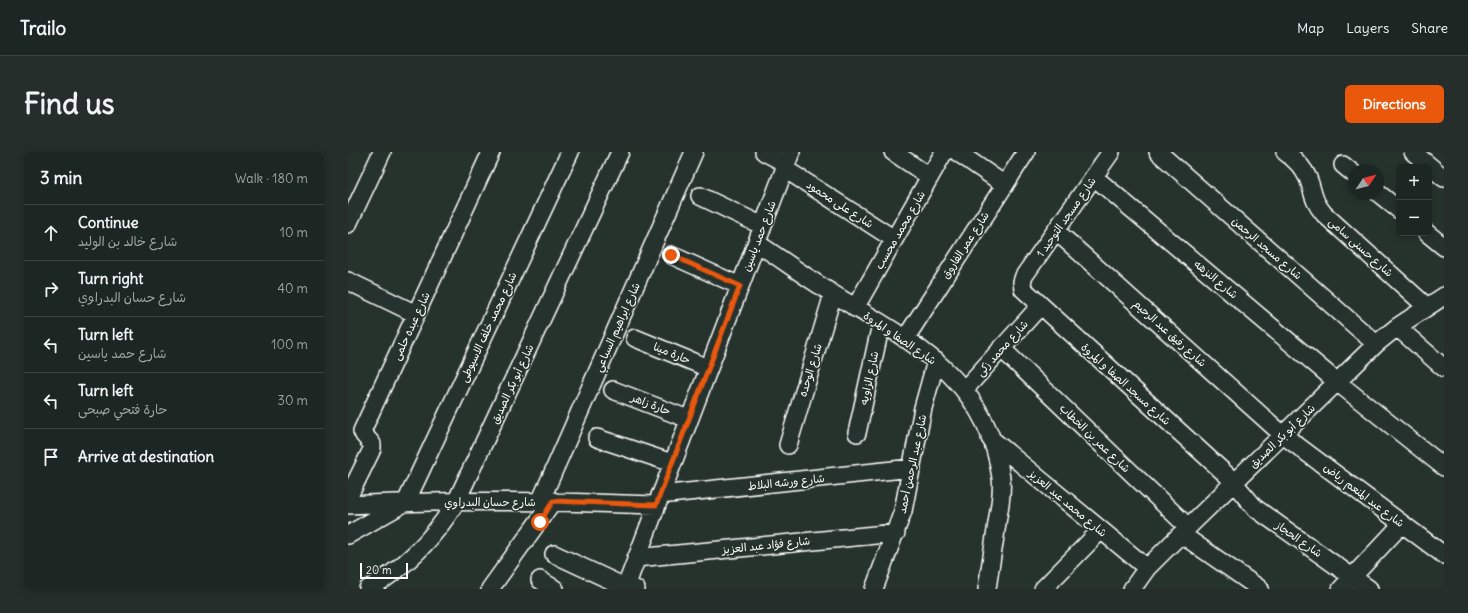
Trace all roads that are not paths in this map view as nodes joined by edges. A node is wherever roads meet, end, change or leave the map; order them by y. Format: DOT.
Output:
graph roads {
  1 [pos="382,152"];
  2 [pos="491,152"];
  3 [pos="570,152"];
  4 [pos="620,152"];
  5 [pos="694,152"];
  6 [pos="764,152"];
  7 [pos="893,152"];
  8 [pos="944,152"];
  9 [pos="957,152"];
  10 [pos="1026,152"];
  11 [pos="1111,152"];
  12 [pos="1158,152"];
  13 [pos="1285,152"];
  14 [pos="1413,152"];
  15 [pos="788,162"];
  16 [pos="930,177"];
  17 [pos="1094,177"];
  18 [pos="1444,178"];
  19 [pos="1005,185"];
  20 [pos="700,196"];
  21 [pos="1384,198"];
  22 [pos="1396,208"];
  23 [pos="348,224"];
  24 [pos="763,226"];
  25 [pos="1056,231"];
  26 [pos="1431,236"];
  27 [pos="894,239"];
  28 [pos="757,243"];
  29 [pos="1444,247"];
  30 [pos="671,255"];
  31 [pos="348,281"];
  32 [pos="1022,282"];
  33 [pos="740,286"];
  34 [pos="833,294"];
  35 [pos="1444,296"];
  36 [pos="1040,306"];
  37 [pos="1427,307"];
  38 [pos="855,308"];
  39 [pos="416,314"];
  40 [pos="881,324"];
  41 [pos="1397,327"];
  42 [pos="635,338"];
  43 [pos="905,339"];
  44 [pos="1376,344"];
  45 [pos="1002,348"];
  46 [pos="936,361"];
  47 [pos="708,368"];
  48 [pos="1444,368"];
  49 [pos="1338,382"];
  50 [pos="613,390"];
  51 [pos="964,390"];
  52 [pos="688,419"];
  53 [pos="857,433"];
  54 [pos="1283,435"];
  55 [pos="597,438"];
  56 [pos="990,438"];
  57 [pos="788,445"];
  58 [pos="672,463"];
  59 [pos="1444,467"];
  60 [pos="912,468"];
  61 [pos="1234,483"];
  62 [pos="348,498"];
  63 [pos="658,500"];
  64 [pos="546,501"];
  65 [pos="406,502"];
  66 [pos="456,502"];
  67 [pos="348,505"];
  68 [pos="1402,524"];
  69 [pos="1101,530"];
  70 [pos="1184,530"];
  71 [pos="896,533"];
  72 [pos="348,535"];
  73 [pos="554,554"];
  74 [pos="1444,555"];
  75 [pos="636,558"];
  76 [pos="1141,582"];
  77 [pos="1347,583"];
  78 [pos="370,588"];
  79 [pos="629,588"];
  80 [pos="490,589"];
  81 [pos="874,589"];
  82 [pos="987,589"];
  83 [pos="1043,589"];
  84 [pos="1260,589"];
  85 [pos="1369,589"];
  1 -- 23 [label="street"];
  2 -- 39 [label="street, شارع عبده حلمى"];
  3 -- 65 [label="street, شارع محمد خلف الاسيوطى"];
  4 -- 66 [label="street, شارع أبو بكر الصديق"];
  5 -- 64 [label="street, شارع ابراهيم السباعي"];
  6 -- 15 [label="street, شارع على محمود"];
  7 -- 16 [label="street"];
  8 -- 16 [label="street, شارع محمد محسب"];
  9 -- 19 [label="street"];
  10 -- 19 [label="street, شارع عمر الفاروق"];
  11 -- 17 [label="street, شارع مسجد التوحيد 1"];
  12 -- 44 [label="street, شارع مسجد الرحمن"];
  13 -- 37 [label="street, شارع حسنى سامى"];
  14 -- 18 [label="street"];
  15 -- 24 [label="street, شارع حمد ياسين"];
  15 -- 27 [label="street, شارع على محمود"];
  16 -- 27 [label="street, شارع محمد محسب"];
  17 -- 25 [label="street, شارع مسجد التوحيد 1"];
  17 -- 49 [label="street, شارع النزهه"];
  19 -- 43 [label="street, شارع عمر الفاروق"];
  20 -- 24 [label="street"];
  21 -- 22 [label="street"];
  24 -- 28 [label="street, شارع حمد ياسين"];
  25 -- 32 [label="street, شارع مسجد التوحيد 1"];
  25 -- 54 [label="street, شارع رفيق عبد الرحيم"];
  26 -- 29 [label="street"];
  27 -- 38 [label="street, شارع محمد محسب"];
  28 -- 33 [label="street, شارع حمد ياسين"];
  28 -- 34 [label="street, شارع الصفا و المروة"];
  30 -- 33 [label="street"];
  31 -- 39 [label="street"];
  32 -- 36 [label="street, شارع مسجد الصفا و المروة"];
  33 -- 47 [label="street, شارع حمد ياسين"];
  34 -- 38 [label="street, شارع الصفا و المروة"];
  34 -- 57 [label="street, شارع الوحده"];
  35 -- 37 [label="street, شارع أبو بكر الصديق"];
  36 -- 45 [label="street, شارع محمد زكى"];
  36 -- 61 [label="street, شارع مسجد الصفا و المروة"];
  37 -- 41 [label="street, شارع أبو بكر الصديق"];
  38 -- 40 [label="street, شارع الصفا و المروة"];
  39 -- 62 [label="street, شارع عبده حلمى"];
  40 -- 43 [label="street, شارع الصفا و المروة"];
  40 -- 53 [label="street, شارع الزاويه"];
  41 -- 44 [label="street, شارع أبو بكر الصديق"];
  41 -- 48 [label="street"];
  42 -- 47 [label="street, حارة مينا"];
  43 -- 46 [label="street, شارع الصفا و المروة"];
  44 -- 49 [label="street, شارع أبو بكر الصديق"];
  45 -- 51 [label="street, شارع محمد زكى"];
  45 -- 70 [label="street, شارع عمر بن الخطاب"];
  46 -- 51 [label="street, شارع الصفا و المروة"];
  46 -- 60 [label="street, شارع عبد الرحمن أحمد"];
  47 -- 52 [label="street, شارع حمد ياسين"];
  49 -- 54 [label="street, شارع أبو بكر الصديق"];
  49 -- 59 [label="street, شارع النزهه"];
  50 -- 52 [label="street, حارة زاهر"];
  51 -- 56 [label="street, شارع الصفا و المروة"];
  52 -- 58 [label="street, شارع حمد ياسين"];
  54 -- 61 [label="street, شارع أبو بكر الصديق"];
  54 -- 68 [label="street, شارع عبد المنعم رياض"];
  55 -- 58 [label="street"];
  56 -- 69 [label="street, شارع محمد عبد العزيز"];
  56 -- 82 [label="street, شارع الصفا و المروة"];
  58 -- 63 [label="street, شارع حمد ياسين"];
  60 -- 63 [label="street, شارع ورشه البلاط"];
  60 -- 71 [label="street, شارع عبد الرحمن أحمد"];
  61 -- 70 [label="street, شارع أبو بكر الصديق"];
  61 -- 77 [label="street, شارع الحجاز"];
  63 -- 64 [label="street, شارع حسان البدراوي"];
  63 -- 75 [label="street, شارع حمد ياسين"];
  64 -- 66 [label="street, شارع حسان البدراوي"];
  64 -- 80 [label="street, شارع ابراهيم السباعي"];
  65 -- 66 [label="street, شارع حسان البدراوي"];
  65 -- 67 [label="street, شارع حسان البدراوي"];
  65 -- 72 [label="street"];
  66 -- 78 [label="street, شارع أبو بكر الصديق"];
  68 -- 74 [label="street, شارع عبد المنعم رياض"];
  68 -- 77 [label="street"];
  69 -- 76 [label="street, شارع محمد عبد العزيز"];
  69 -- 83 [label="street"];
  70 -- 76 [label="street, شارع أبو بكر الصديق"];
  70 -- 84 [label="street, شارع عمر بن الخطاب"];
  71 -- 75 [label="street, شارع فؤاد عبد العزيز"];
  71 -- 81 [label="street, شارع عبد الرحمن أحمد"];
  73 -- 79 [label="street"];
  75 -- 79 [label="street, شارع حمد ياسين"];
  77 -- 85 [label="street, شارع الحجاز"];
}
